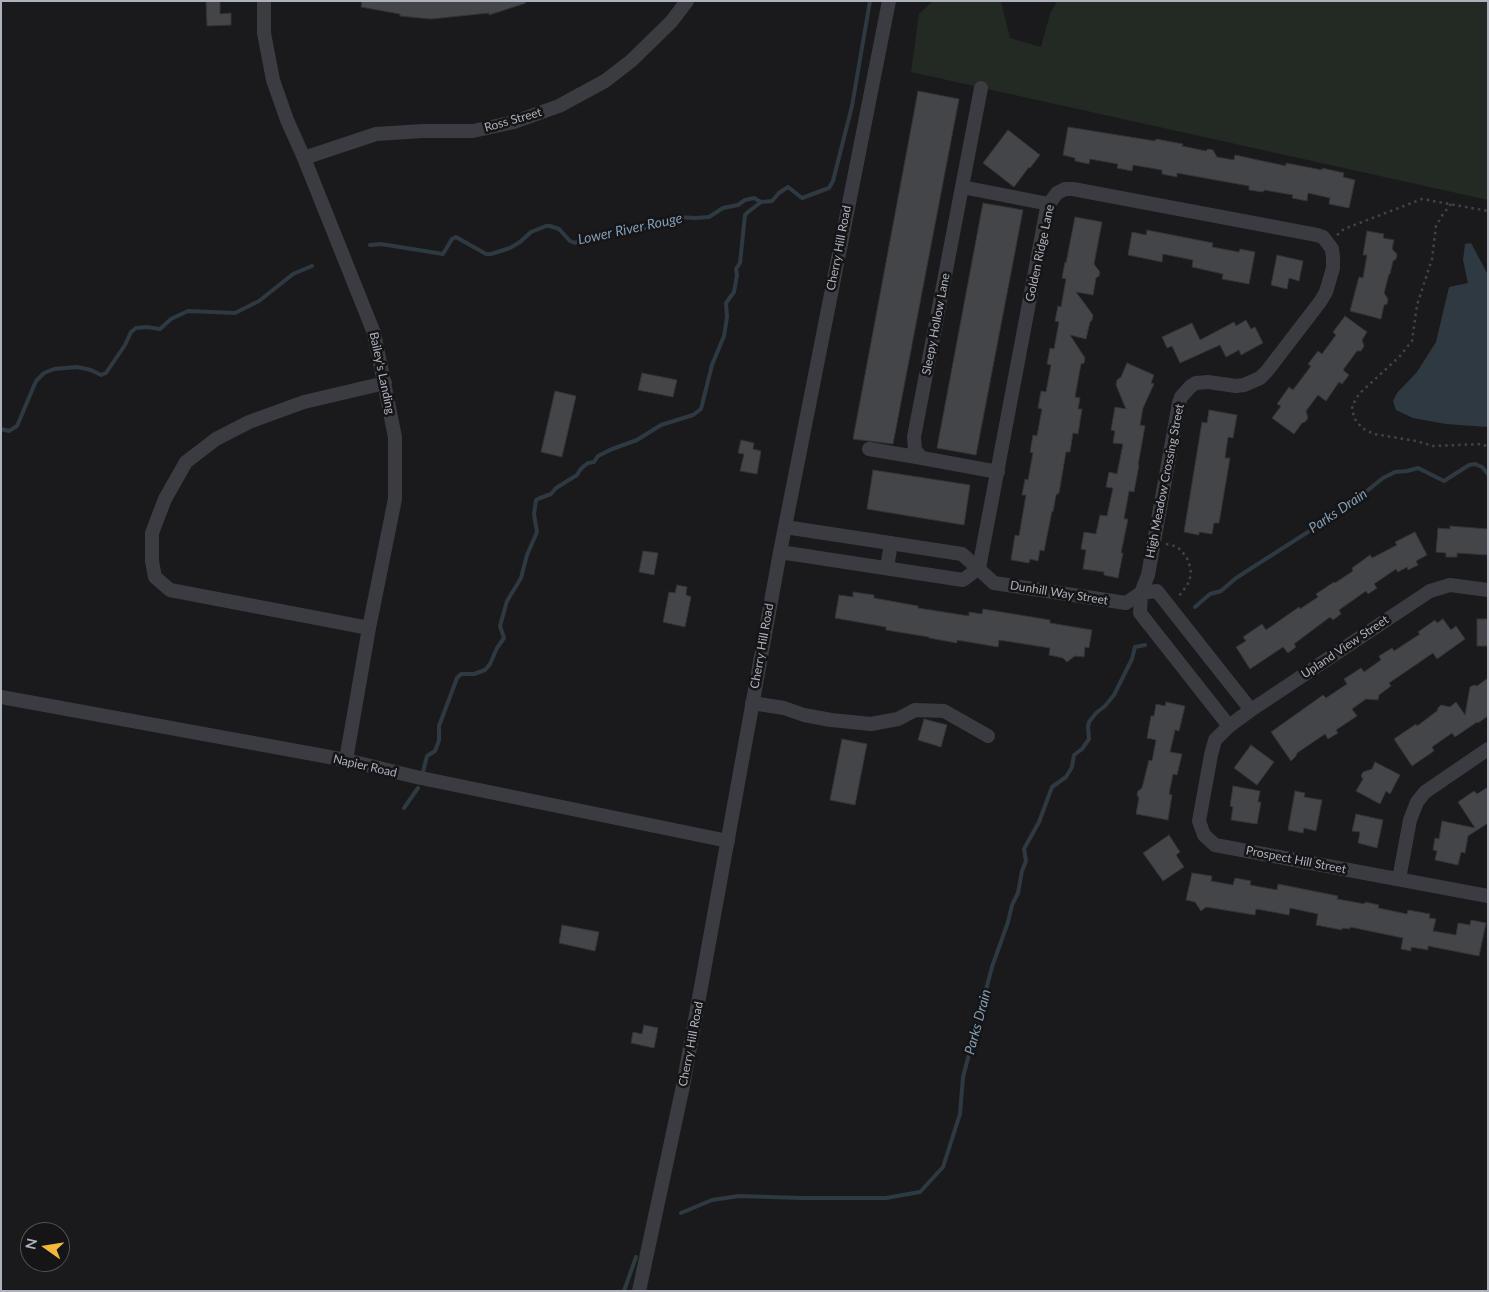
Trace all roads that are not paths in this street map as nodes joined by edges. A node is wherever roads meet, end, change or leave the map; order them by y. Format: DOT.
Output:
graph roads {
  1 [pos="264,1"];
  2 [pos="687,1"];
  3 [pos="889,1"];
  4 [pos="981,88"];
  5 [pos="304,158"];
  6 [pos="962,187"];
  7 [pos="1049,204"];
  8 [pos="1330,245"];
  9 [pos="385,383"];
  10 [pos="870,449"];
  11 [pos="922,458"];
  12 [pos="998,472"];
  13 [pos="785,527"];
  14 [pos="891,543"];
  15 [pos="780,552"];
  16 [pos="887,568"];
  17 [pos="979,568"];
  18 [pos="1488,590"];
  19 [pos="1141,593"];
  20 [pos="369,628"];
  21 [pos="1,697"];
  22 [pos="752,704"];
  23 [pos="1251,710"];
  24 [pos="1229,726"];
  25 [pos="988,736"];
  26 [pos="1215,740"];
  27 [pos="1488,749"];
  28 [pos="346,760"];
  29 [pos="728,841"];
  30 [pos="1399,879"];
  31 [pos="1488,896"];
  32 [pos="639,1291"];
  1 -- 5 [label="street, Bailey's Landing"];
  2 -- 5 [label="street, Ross Street"];
  3 -- 13 [label="street, Cherry Hill Road"];
  4 -- 6 [label="street, Sleepy Hollow Lane"];
  5 -- 9 [label="street, Bailey's Landing"];
  6 -- 7 [label="street"];
  6 -- 11 [label="street, Sleepy Hollow Lane"];
  7 -- 8 [label="street, Golden Ridge Lane"];
  7 -- 12 [label="street, Golden Ridge Lane"];
  8 -- 19 [label="street, High Meadow Crossing Street"];
  9 -- 20 [label="street, Bailey's Landing"];
  9 -- 20 [label="street"];
  10 -- 11 [label="street"];
  11 -- 12 [label="street"];
  12 -- 17 [label="street, Golden Ridge Lane"];
  13 -- 14 [label="street, Dunhill Way Street"];
  13 -- 15 [label="street, Cherry Hill Road"];
  14 -- 16 [label="street"];
  14 -- 17 [label="street, Dunhill Way Street"];
  15 -- 16 [label="street"];
  15 -- 22 [label="street, Cherry Hill Road"];
  16 -- 17 [label="street"];
  17 -- 19 [label="street, Dunhill Way Street"];
  18 -- 23 [label="street, Upland View Street"];
  19 -- 23 [label="street"];
  19 -- 24 [label="street"];
  20 -- 28 [label="street, Bailey's Landing"];
  21 -- 28 [label="street, Napier Road"];
  22 -- 25 [label="street"];
  22 -- 29 [label="street, Cherry Hill Road"];
  23 -- 24 [label="street, Upland View Street"];
  24 -- 26 [label="street, Upland View Street"];
  26 -- 30 [label="street, Prospect Hill Street"];
  27 -- 30 [label="street"];
  28 -- 29 [label="street, Napier Road"];
  29 -- 32 [label="street, Cherry Hill Road"];
  30 -- 31 [label="street, Prospect Hill Street"];
}
